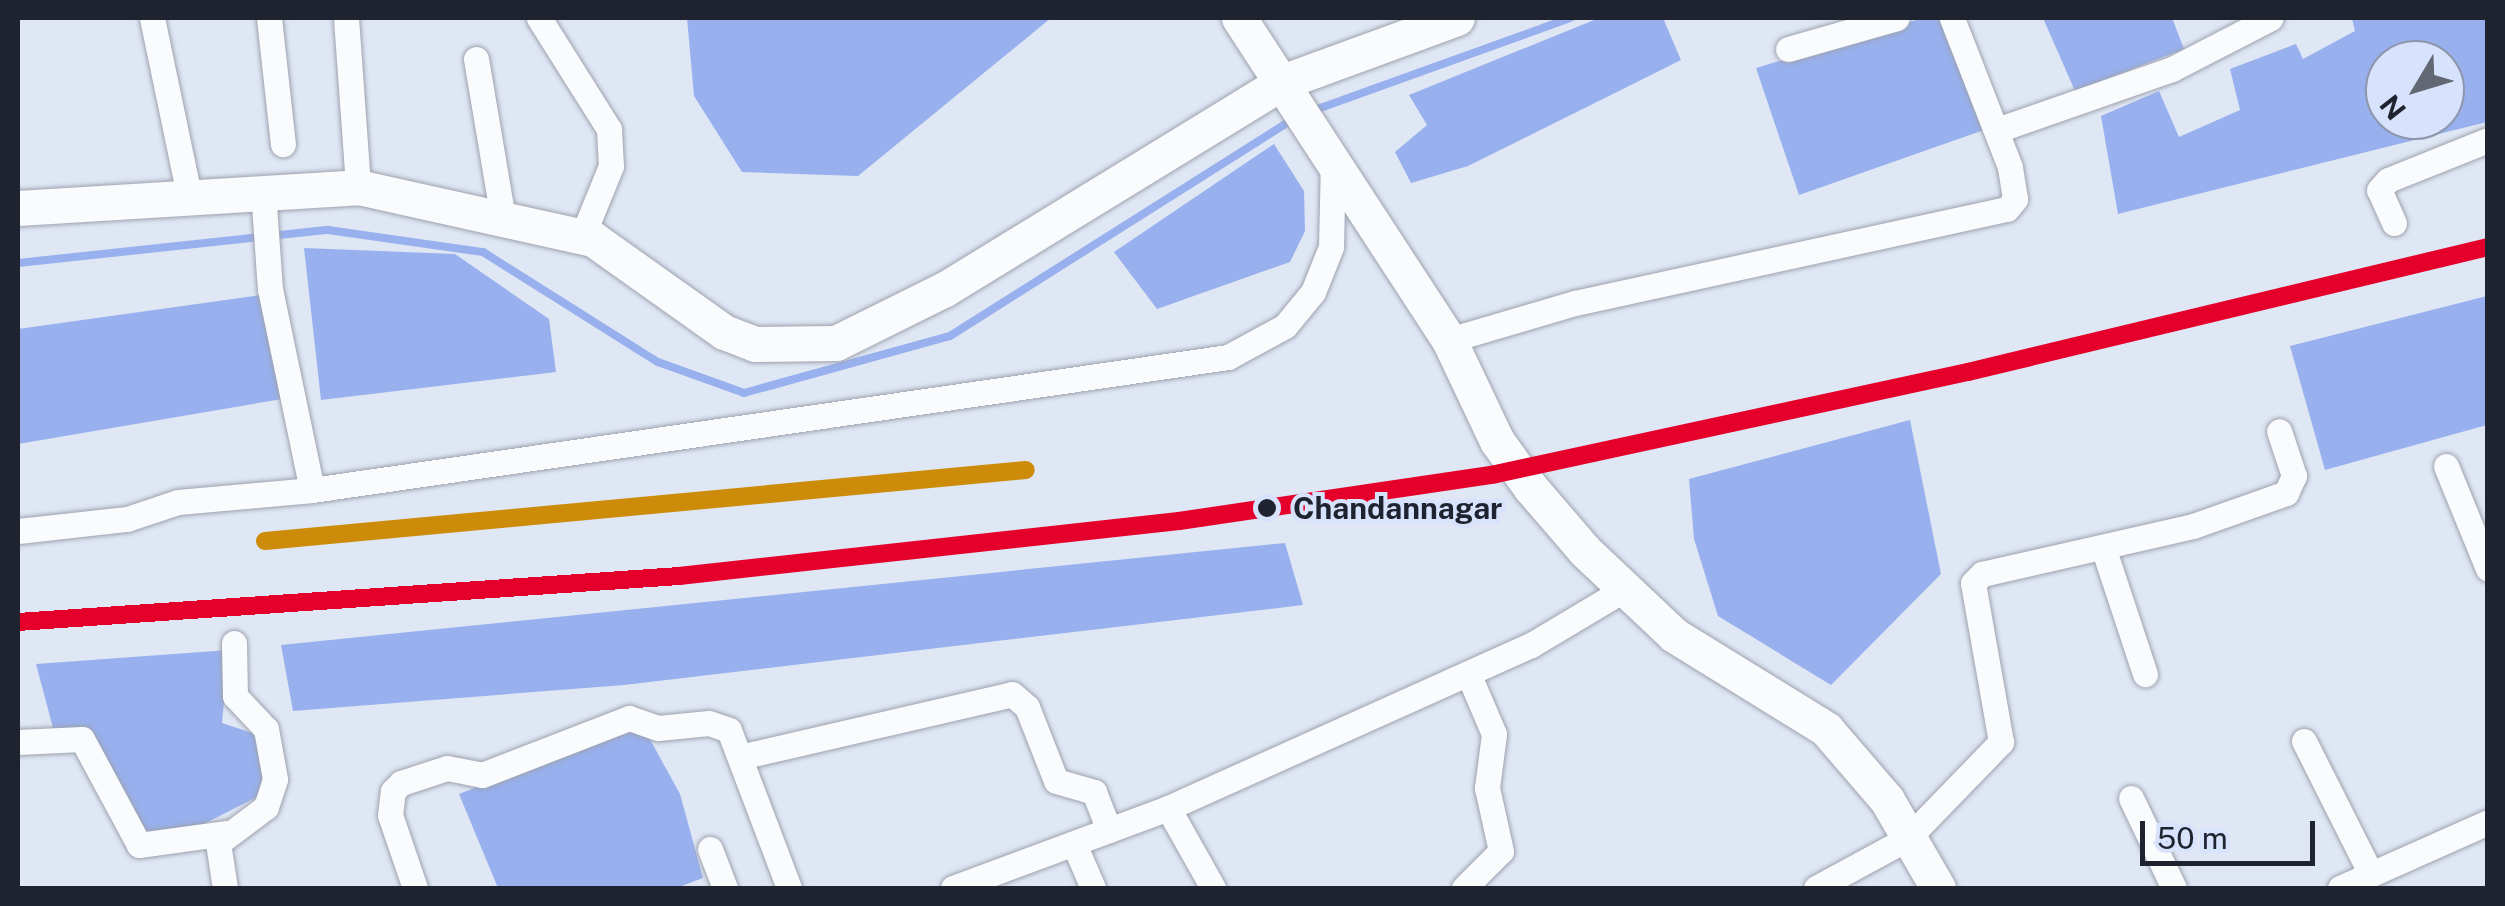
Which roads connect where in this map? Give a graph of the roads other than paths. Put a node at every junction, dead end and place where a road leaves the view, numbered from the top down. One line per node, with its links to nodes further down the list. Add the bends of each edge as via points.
1 (152, 18): 18 (street)
2 (269, 18): 15 (street)
3 (346, 18): 17 (street)
4 (539, 18): 23 (street, via 609,128 612,166)
5 (1240, 18): 12 (street)
6 (1897, 18): 10 (street)
7 (1952, 18): 13 (street)
8 (2271, 18): 13 (street, via 2154,76)
9 (1447, 19): 12 (street)
10 (1788, 49)
11 (476, 59): 21 (street)
12 (1298, 100): 16 (street); 23 (street, via 836,343 789,348 724,332)
13 (1997, 130): 24 (street, via 2014,184 2007,209 1575,303)
14 (2488, 140): 22 (street, via 2388,180 2379,190)
15 (283, 144)
16 (1334, 154): 24 (street); 27 (street, via 1331,247 1314,292 1285,326 1228,357)
17 (358, 187): 19 (street); 21 (street)
18 (189, 195): 19 (street); 20 (street)
19 (264, 206): 27 (street, via 264,248)
20 (18, 208)
21 (503, 218): 23 (street)
22 (2394, 223)
23 (582, 236)
24 (1448, 340): 31 (street, via 1496,440 1585,551)
25 (2278, 431): 29 (street, via 2294,476 2286,494)
26 (2446, 466): 30 (street)
27 (312, 490): 28 (street, via 178,502 127,519)
28 (18, 531)
29 (2103, 548): 34 (street); 43 (street, via 1982,574 1972,583 2001,742)
30 (2488, 569)
31 (1625, 589): 33 (street); 43 (street, via 1674,636 1826,729 1887,800)
32 (234, 643): 42 (street, via 235,696 266,729 275,780 266,807)
33 (1468, 674): 39 (street); 54 (street, via 1494,734 1487,788 1500,851)
34 (2145, 674)
35 (2304, 740): 46 (street)
36 (18, 742): 42 (street, via 82,739 139,845)
37 (740, 757): 41 (street, via 1012,694 1027,707 1056,781 1094,792); 48 (street, via 721,724 670,729 628,718 482,776 447,768 401,784 392,792 390,816); 50 (street)
38 (2131, 798): 57 (street)
39 (1168, 808): 41 (street); 53 (street)
40 (2488, 822): 46 (street)
41 (1109, 830): 44 (street)
42 (224, 834): 47 (street, via 216,857)
43 (1908, 838): 55 (street); 56 (street)
44 (1074, 844): 51 (street); 52 (street)
45 (710, 849): 49 (street)
46 (2371, 874): 58 (street)
47 (226, 888)
48 (415, 888)
49 (725, 888)
50 (790, 888)
51 (952, 888)
52 (1093, 888)
53 (1214, 888)
54 (1464, 888)
55 (1816, 888)
56 (1938, 888)
57 (2174, 888)
58 (2340, 888)

